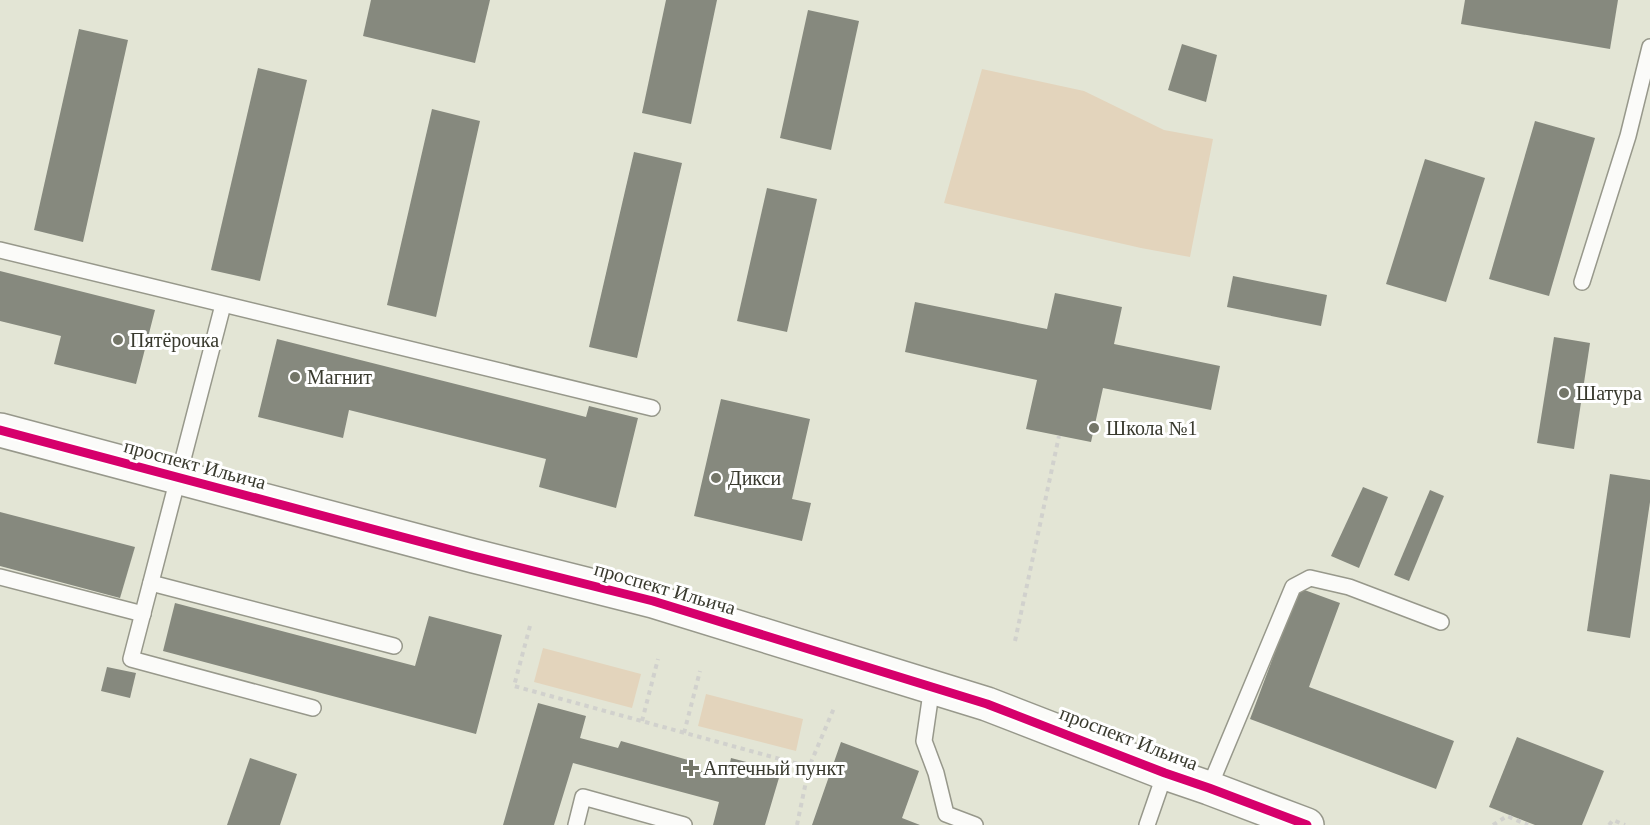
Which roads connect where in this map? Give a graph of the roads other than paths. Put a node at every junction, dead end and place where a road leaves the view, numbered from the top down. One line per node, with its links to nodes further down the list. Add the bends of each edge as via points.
1 (1650, 47): 3 (lane, via 1628,136)
2 (0, 250): 4 (lane)
3 (1581, 282)
4 (223, 305): 5 (lane); 7 (lane)
5 (652, 408)
6 (0, 430): 7 (street, проспект Ильича)
7 (179, 478): 9 (lane); 13 (street, проспект Ильича, via 653,601)
8 (0, 577): 10 (lane)
9 (150, 583): 10 (lane); 12 (lane)
10 (143, 614): 14 (lane, via 131,659)
11 (1441, 622): 16 (lane, via 1349,587 1310,578 1293,587)
12 (394, 646)
13 (932, 686): 15 (street, проспект Ильича); 19 (lane, via 924,741 946,814)
14 (313, 708)
15 (1165, 773): 16 (street, проспект Ильича); 20 (lane)
16 (1209, 788): 21 (street, проспект Ильича)
17 (576, 825): 18 (lane, via 583,797)
18 (684, 825)
19 (975, 825)
20 (1147, 825)
21 (1307, 825)

